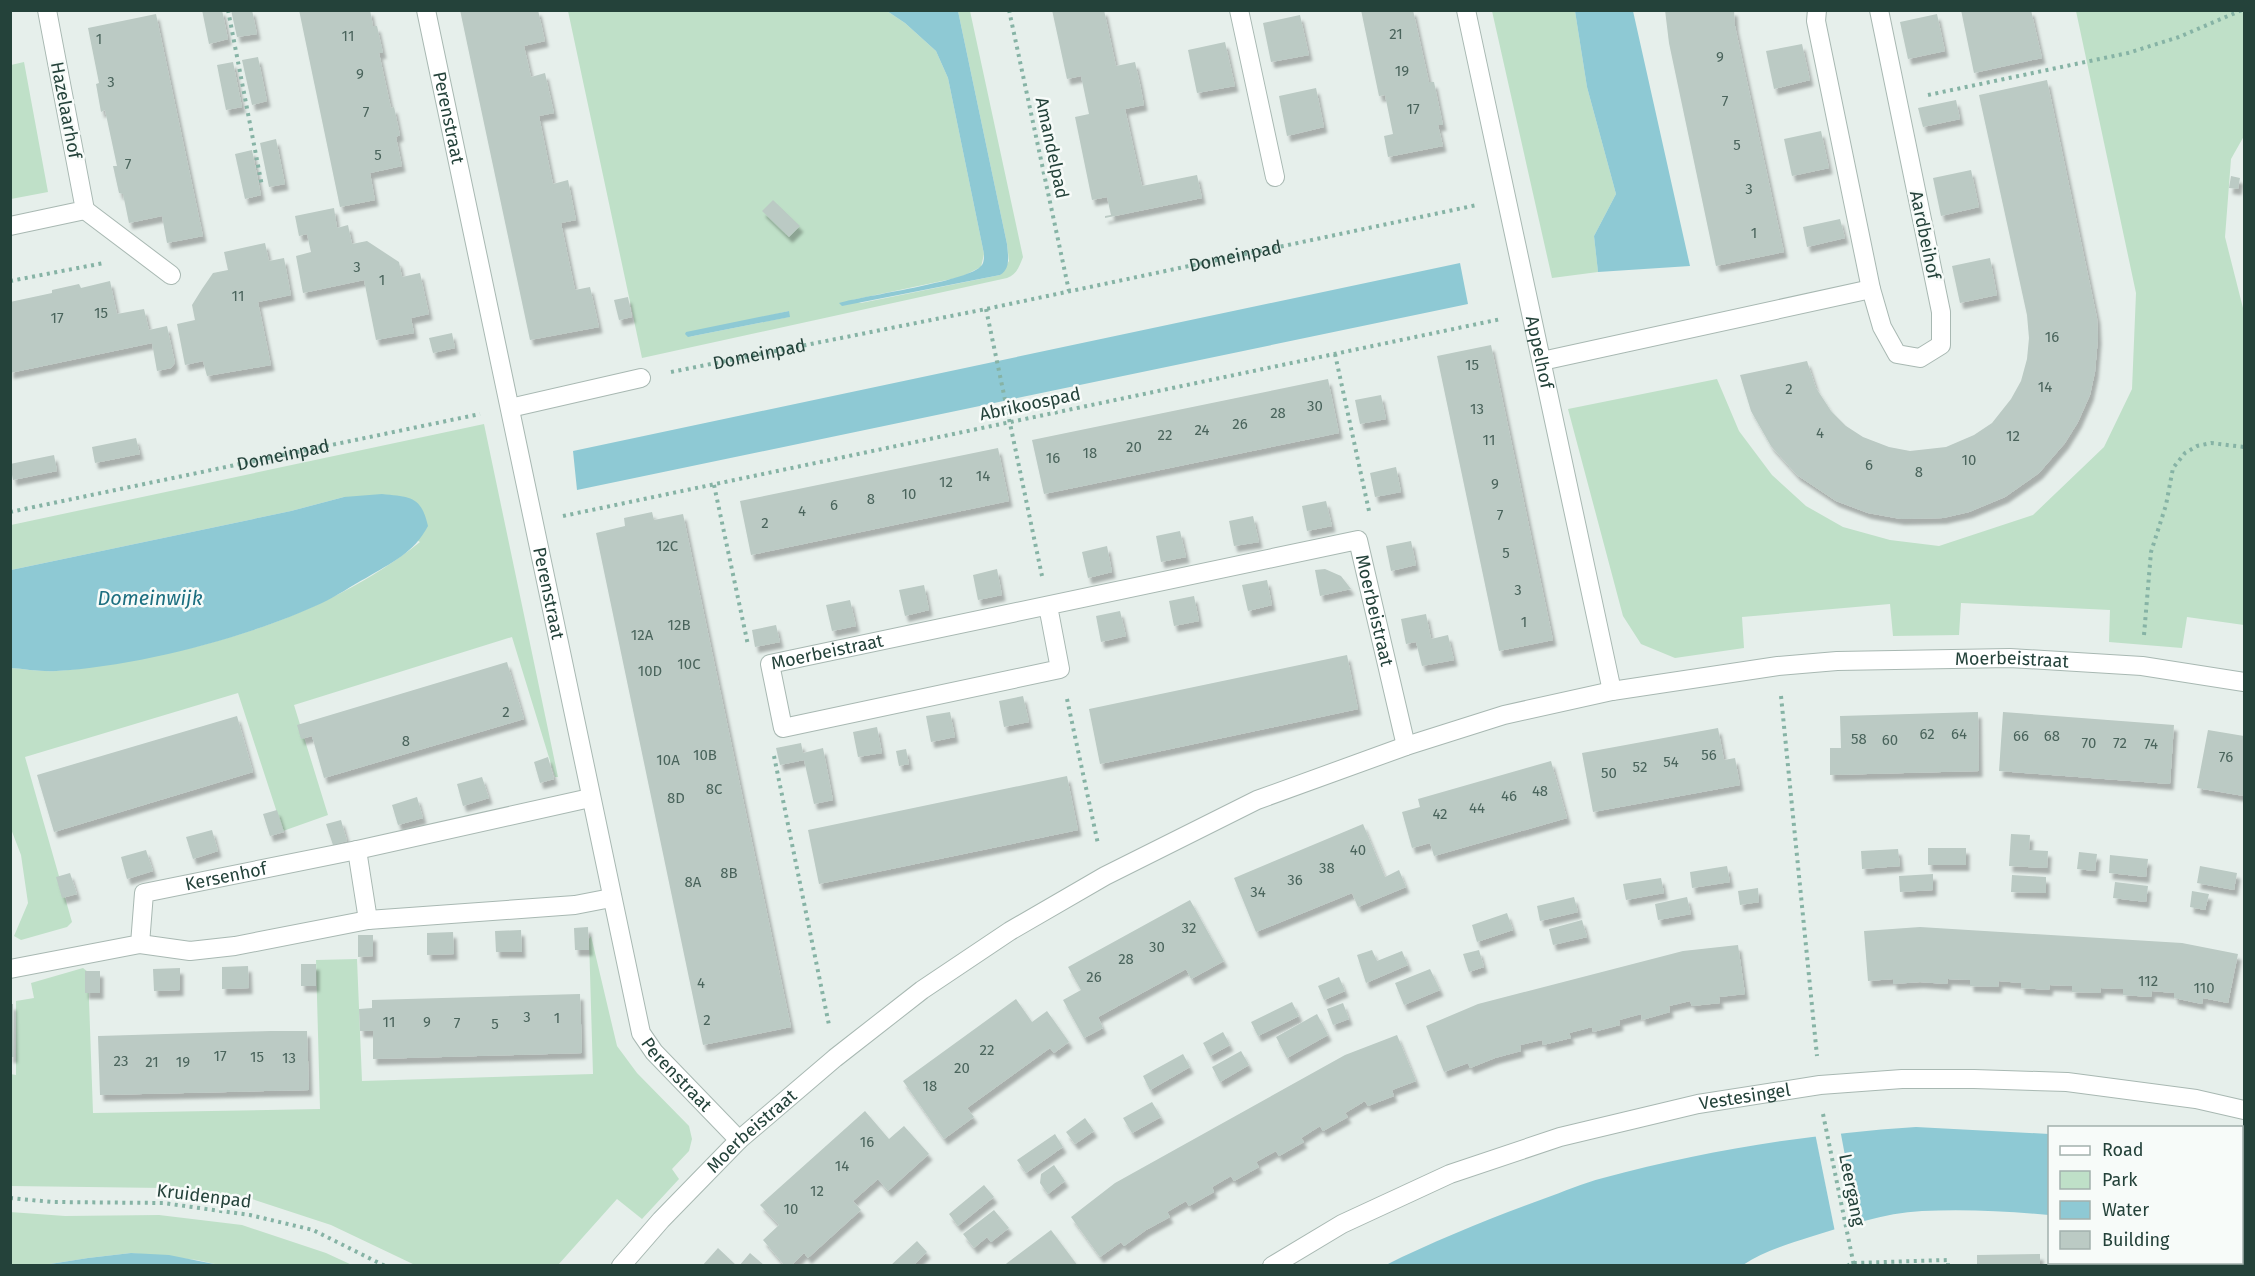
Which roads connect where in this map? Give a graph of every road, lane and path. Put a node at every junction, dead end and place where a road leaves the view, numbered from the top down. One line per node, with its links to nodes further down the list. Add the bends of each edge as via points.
1 (47, 10): 14 (street, Hazelaarhof)
2 (228, 10): 12 (path)
3 (426, 10): 26 (street, Perenstraat)
4 (1009, 10): 20 (path, Amandelpad)
5 (1239, 10): 11 (street)
6 (1466, 10): 13 (street, Appelhof)
7 (1817, 10): 19 (street, Aardbeihof, via 1816,21)
8 (1880, 10): 10 (street, Aardbeihof)
9 (2242, 10): 10 (path, via 2179,37 2128,52)
10 (1897, 101): 19 (street, Aardbeihof, via 1941,312 1941,345 1920,358 1897,354 1882,327)
11 (1275, 177)
12 (262, 186)
13 (1507, 199): 20 (path, Domeinpad); 22 (street, Appelhof)
14 (85, 210): 15 (street); 16 (street)
15 (10, 226)
16 (145, 255): 17 (street); 18 (path)
17 (171, 274)
18 (10, 281)
19 (1871, 289): 24 (street)
20 (1069, 291): 21 (path, Domeinpad)
21 (986, 309): 25 (path, Domeinpad); 27 (path)
22 (1531, 313): 23 (path, Abrikoospad); 24 (street, Appelhof)
23 (1335, 354): 27 (path, Abrikoospad); 32 (path, via 1369,513)
24 (1542, 361): 39 (street, Appelhof)
25 (641, 378): 26 (street)
26 (510, 408): 30 (path, Domeinpad); 31 (street, Perenstraat)
27 (1010, 422): 29 (path, Abrikoospad); 33 (path)
28 (2244, 447): 36 (path, via 2211,443 2198,446 2184,453 2173,468 2151,552)
29 (714, 485): 31 (path, Abrikoospad); 34 (path, via 750,651)
30 (10, 512)
31 (533, 522): 42 (street, Perenstraat)
32 (1358, 540): 33 (street, Moerbeistraat); 41 (street, Moerbeistraat)
33 (1048, 606): 34 (street, Moerbeistraat); 37 (street)
34 (771, 664): 40 (street, Moerbeistraat)
35 (1778, 666): 36 (street, Moerbeistraat, via 2010,658); 39 (street, Moerbeistraat); 50 (path)
36 (2142, 666): 38 (street, Moerbeistraat)
37 (1060, 669): 40 (street); 44 (path)
38 (2244, 682)
39 (1612, 692): 41 (street, Moerbeistraat, via 1504,715)
40 (783, 728): 49 (path, via 771,745)
41 (1406, 746): 44 (street, Moerbeistraat, via 1257,800)
42 (590, 798): 43 (street, Kersenhof); 45 (street, Perenstraat)
43 (357, 850): 46 (street); 47 (street, Kersenhof, via 144,893)
44 (1105, 876): 49 (street, Moerbeistraat, via 1010,931 922,990)
45 (612, 898): 46 (street, via 575,905); 53 (street, Perenstraat, via 641,1033 654,1052)
46 (368, 920): 47 (street, via 190,951)
47 (140, 944): 48 (street)
48 (10, 969)
49 (835, 1058): 53 (street, Moerbeistraat)
50 (1820, 1086): 51 (street, Vestesingel, via 1902,1078 2067,1082 2196,1099); 58 (street, Vestesingel, via 1698,1104 1560,1137 1450,1174 1342,1224)
51 (2244, 1110)
52 (1825, 1120): 55 (path, Leergang)
53 (739, 1140): 57 (street, Moerbeistraat)
54 (10, 1198): 56 (path, Kruidenpad, via 163,1203 250,1215 313,1230)
55 (1854, 1264): 59 (path); 60 (path, via 1948,1260)
56 (385, 1266)
57 (621, 1266)
58 (1272, 1266)
59 (1847, 1266)
60 (1948, 1266)

